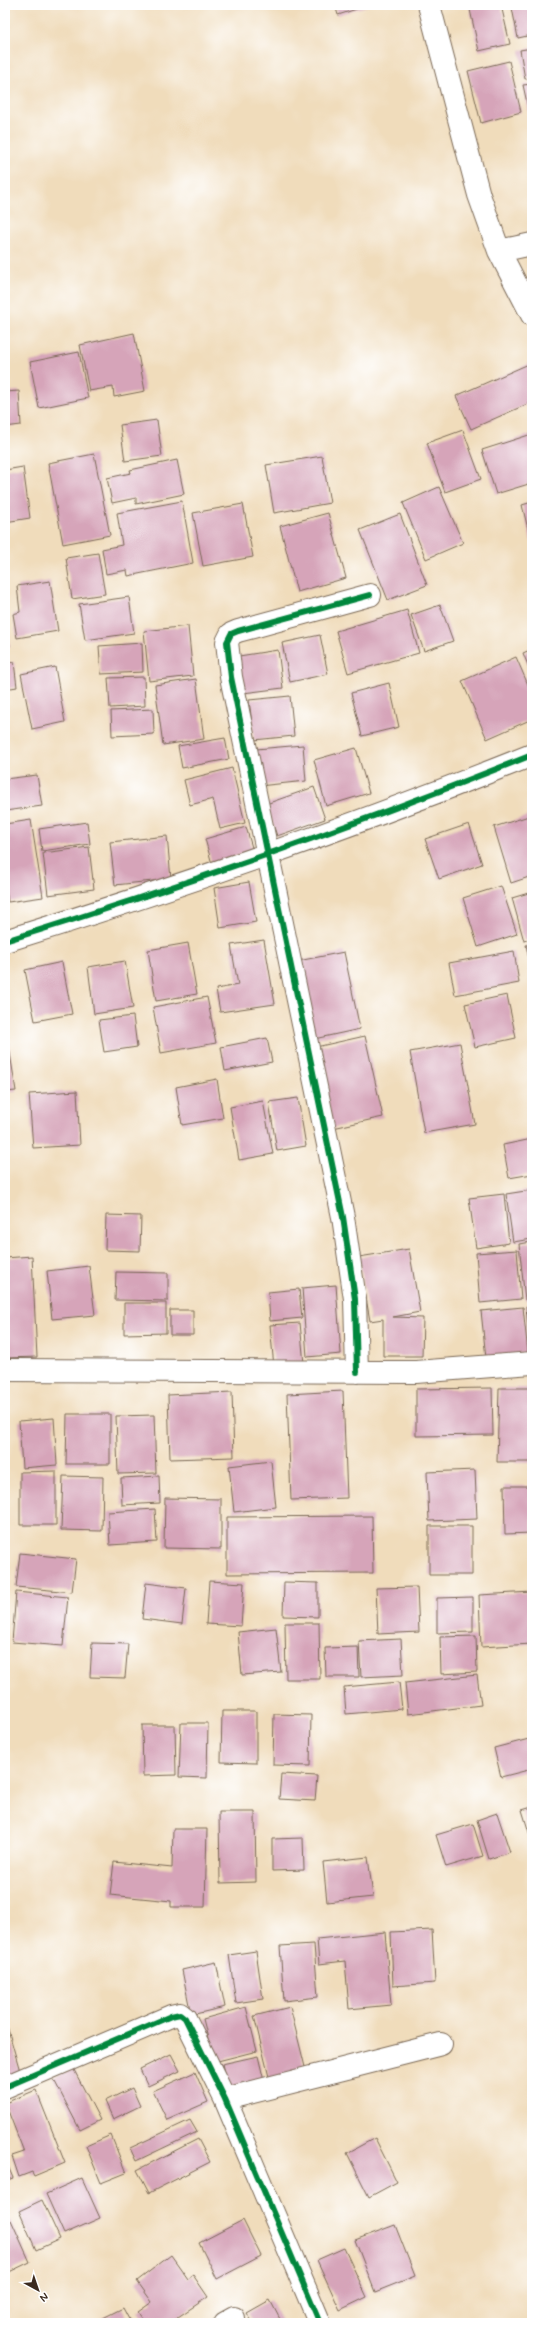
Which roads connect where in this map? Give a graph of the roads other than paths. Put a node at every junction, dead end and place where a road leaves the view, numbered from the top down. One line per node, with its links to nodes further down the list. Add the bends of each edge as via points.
1 (429, 5): 3 (street, via 479,195)
2 (532, 244): 3 (street)
3 (499, 251): 4 (street)
4 (532, 315)
5 (370, 595): 7 (street, via 238,631 231,634 227,642 231,677)
6 (532, 755): 7 (street)
7 (268, 854): 8 (street, via 119,906); 11 (street, via 342,1217 355,1299)
8 (5, 941)
9 (532, 1363): 11 (street, via 416,1372)
10 (5, 1370): 11 (street)
11 (357, 1372)
12 (441, 2044): 14 (street)
13 (5, 2087): 14 (street, via 180,2014 188,2023)
14 (226, 2099): 15 (street)
15 (319, 2321)

